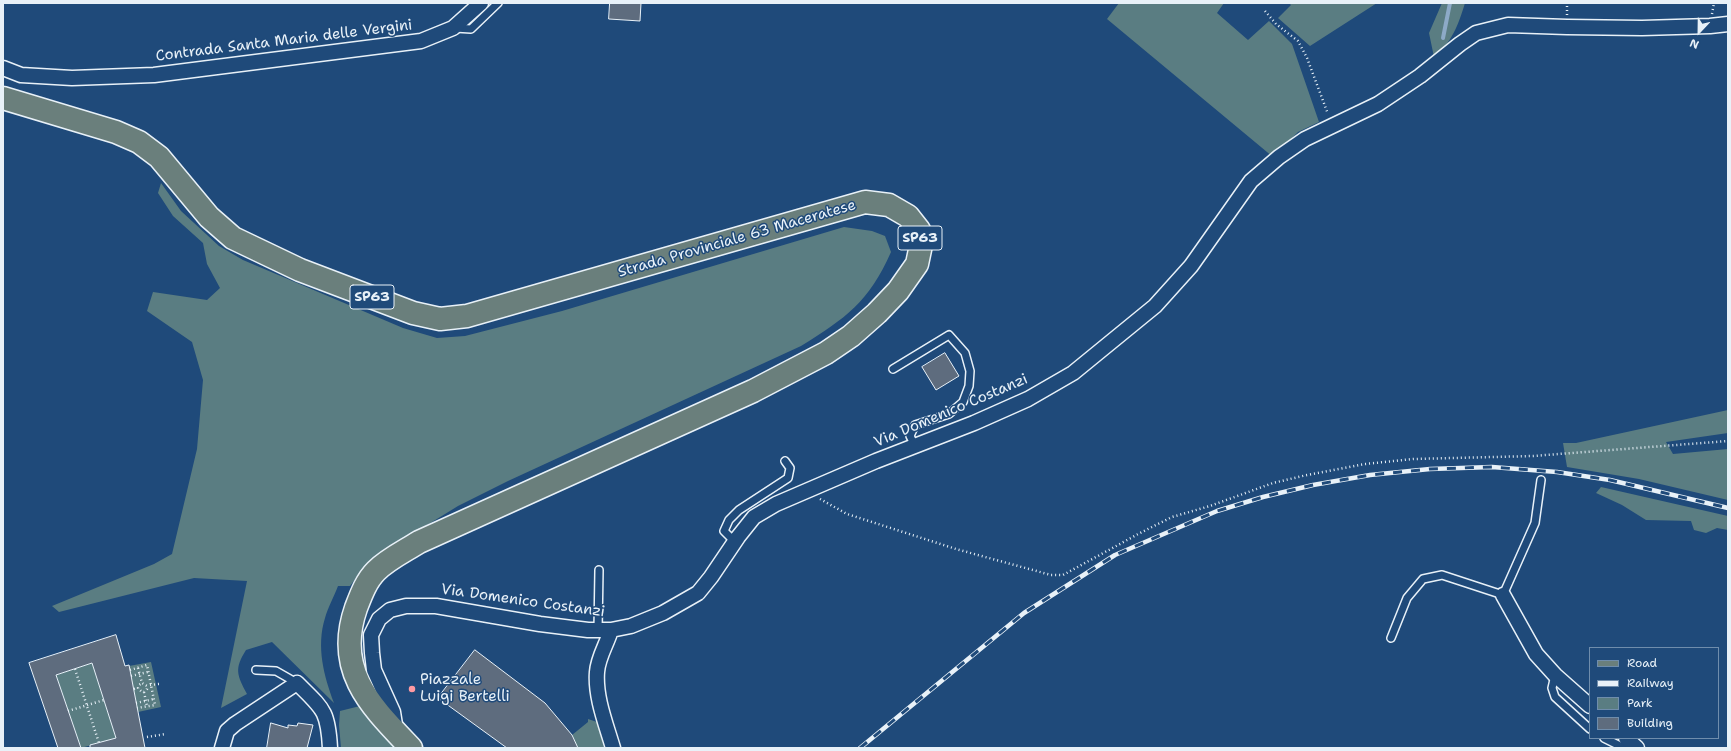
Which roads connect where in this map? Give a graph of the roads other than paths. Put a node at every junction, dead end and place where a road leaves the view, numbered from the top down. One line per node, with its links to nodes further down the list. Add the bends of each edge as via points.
1 (481, 3): 4 (street, Contrada Santa Maria delle Vergini)
2 (498, 3): 4 (lane, via 471,29)
3 (1728, 24): 8 (street, Via Domenico Costanzi, via 1642,28 1508,25 1476,33 1378,104 1305,139 1279,157 1251,181 1191,266 1155,306 1073,373 1028,399)
4 (453, 28): 5 (street, Contrada Santa Maria delle Vergini, via 421,41 154,75 72,78 21,76)
5 (3, 68)
6 (3, 98): 23 (main road, Strada Provinciale 63 Maceratese / SP63, via 116,132 139,142 159,157 209,217 233,238 300,270 413,313 440,319 467,316 865,202 889,205 908,216 919,230 921,245 917,264 898,291 872,318 826,353 753,391 419,542 377,571 366,585 353,617 349,651 362,692)
7 (893, 369): 8 (lane, via 949,335 965,353 970,371 964,402 949,414 915,425 910,436)
8 (915, 446): 11 (street, Via Domenico Costanzi, via 776,504 754,517)
9 (785, 461): 11 (lane, via 790,468 788,478 739,510 729,520 724,530)
10 (1541, 480): 13 (lane, via 1535,523)
11 (735, 542): 14 (street, Via Domenico Costanzi, via 698,593 631,626)
12 (599, 570): 14 (lane)
13 (1503, 595): 15 (lane, via 1442,575 1423,578 1407,598); 17 (street, via 1536,654)
14 (604, 630): 23 (street, Via Domenico Costanzi, via 540,624 436,606 406,606 390,610 379,619 371,635 372,653 374,670); 26 (street, via 597,671 598,689)
15 (1391, 638)
16 (256, 670): 18 (lane, via 276,671)
17 (1555, 674): 19 (street); 20 (lane, via 1552,688 1555,697)
18 (297, 683): 24 (street, via 235,724 227,731); 25 (street, via 321,708 328,721)
19 (1589, 705)
20 (1589, 729)
21 (1606, 739): 27 (lane)
22 (1627, 739): 28 (street)
23 (404, 741)
24 (222, 748)
25 (330, 748)
26 (613, 748)
27 (1624, 748)
28 (1637, 748)

